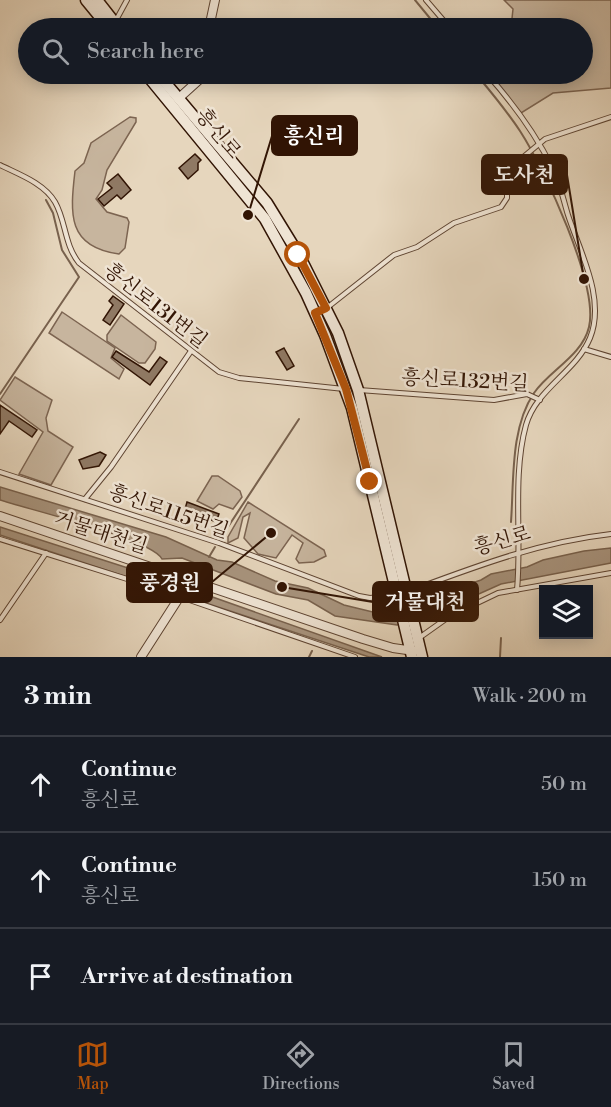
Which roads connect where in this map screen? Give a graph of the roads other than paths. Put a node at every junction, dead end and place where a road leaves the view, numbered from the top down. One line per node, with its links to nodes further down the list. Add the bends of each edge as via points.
1 (86, 0): 6 (main road)
2 (97, 0): 7 (main road)
3 (127, 0): 8 (lane)
4 (215, 0): 9 (street)
5 (426, 0): 10 (lane)
6 (105, 18)
7 (108, 18)
8 (118, 18)
9 (211, 18)
10 (441, 18)
11 (154, 84): 20 (main road, 흥신로, via 260,212)
12 (167, 84): 15 (main road, 흥신로)
13 (194, 84): 15 (street)
14 (496, 84): 17 (lane, 흥신로132번길, via 512,103)
15 (179, 98): 19 (main road, 흥신로, via 267,203)
16 (611, 117): 17 (lane, via 552,136)
17 (536, 146): 19 (lane, via 510,168 507,198 501,207 454,223 417,247 394,255); 21 (lane, 흥신로132번길, via 553,169 591,285 596,314)
18 (0, 165): 22 (lane, 흥신로131번길, via 38,186 54,200 67,245 79,263)
19 (326, 308): 20 (lane); 24 (main road, 흥신로)
20 (315, 313): 24 (main road, 흥신로)
21 (584, 350): 23 (lane); 25 (lane, 흥신로132번길)
22 (191, 351): 24 (lane, 흥신로131번길, via 226,375); 27 (lane)
23 (611, 357)
24 (352, 389): 25 (lane, 흥신로132번길, via 494,399 527,394); 36 (main road, 흥신로)
25 (538, 399): 31 (lane, via 524,434)
26 (0, 472): 27 (lane, 흥신로115번길)
27 (85, 498): 36 (lane, 흥신로115번길, via 359,596)
28 (0, 516): 34 (street, 거물대천길)
29 (611, 534): 31 (lane, 흥신로)
30 (0, 539): 32 (lane)
31 (518, 552): 35 (lane); 36 (lane, 흥신로)
32 (46, 553): 37 (lane); 38 (lane)
33 (611, 573): 35 (lane)
34 (192, 579): 37 (street); 39 (street, 거물대천길, via 363,639)
35 (518, 587): 39 (lane, via 450,616)
36 (401, 595): 39 (main road, 흥신로)
37 (180, 598): 40 (street); 41 (lane)
38 (0, 620)
39 (415, 646)
40 (141, 657)
41 (355, 657)

